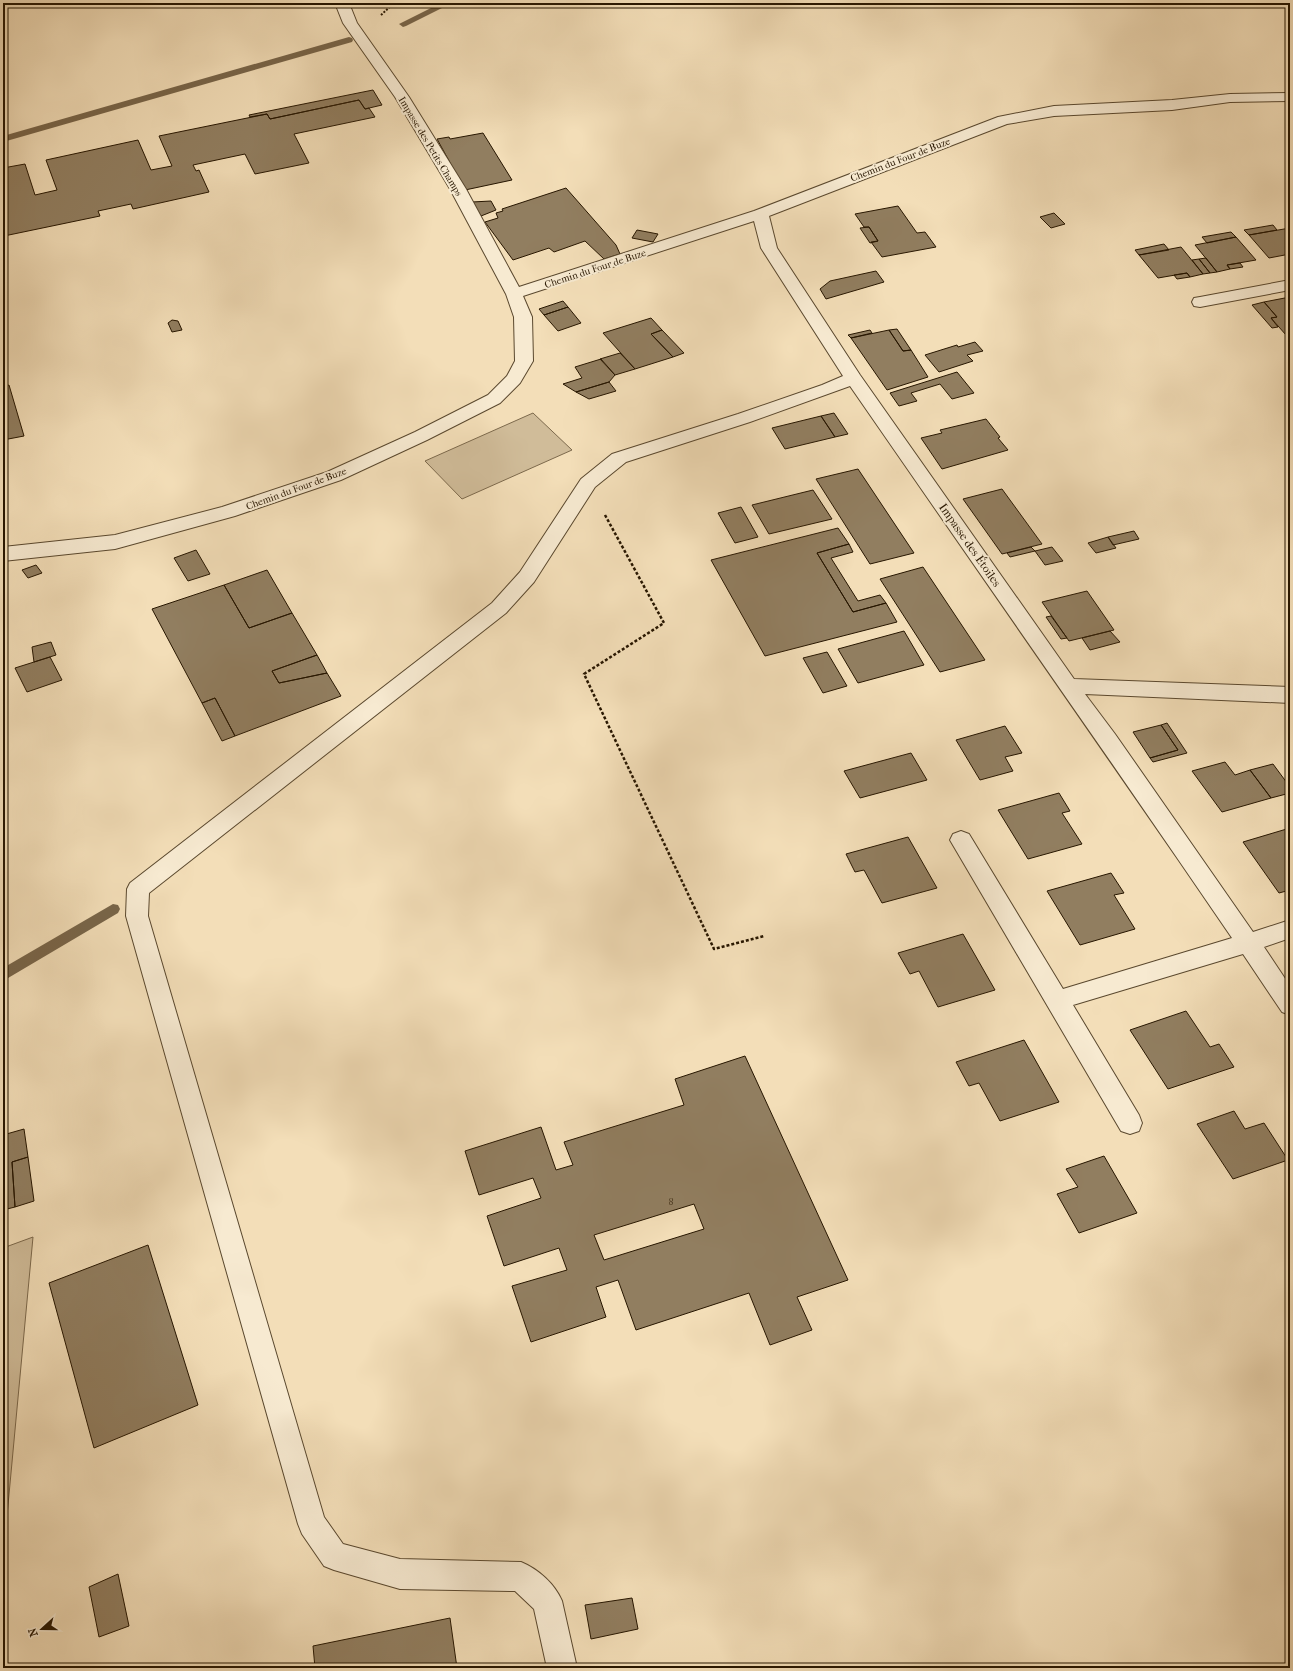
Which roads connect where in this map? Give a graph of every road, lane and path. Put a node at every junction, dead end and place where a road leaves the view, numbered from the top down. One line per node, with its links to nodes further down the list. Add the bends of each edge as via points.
1 (342, 3): 5 (street, Impasse des Petits Champs, via 350,23 402,97 458,189)
2 (1290, 97): 3 (street, Chemin du Four de Buze, via 1230,98 1054,111 1003,120)
3 (760, 214): 5 (street, Chemin du Four de Buze); 7 (street, Impasse des Étoiles, via 769,248)
4 (1290, 285): 6 (street)
5 (514, 294): 9 (street, Chemin du Four de Buze, via 523,316 524,361 514,380 494,399 441,426 334,476 228,512 116,542)
6 (1200, 302)
7 (853, 378): 8 (street, via 744,418 619,458); 10 (street, Impasse des Étoiles)
8 (588, 483): 14 (path, via 664,623 584,674 714,949); 19 (street, via 527,577 499,608 138,889 137,916 312,1524 334,1556 400,1574 521,1577 547,1601)
9 (3, 554)
10 (1068, 686): 11 (street); 15 (street, Impasse des Étoiles)
11 (1290, 695)
12 (961, 840): 16 (street)
13 (1290, 929): 15 (street)
14 (764, 936)
15 (1248, 943): 16 (street); 17 (street, Impasse des Étoiles)
16 (1057, 1000): 18 (street)
17 (1290, 1005)
18 (1130, 1123)
19 (562, 1668)

